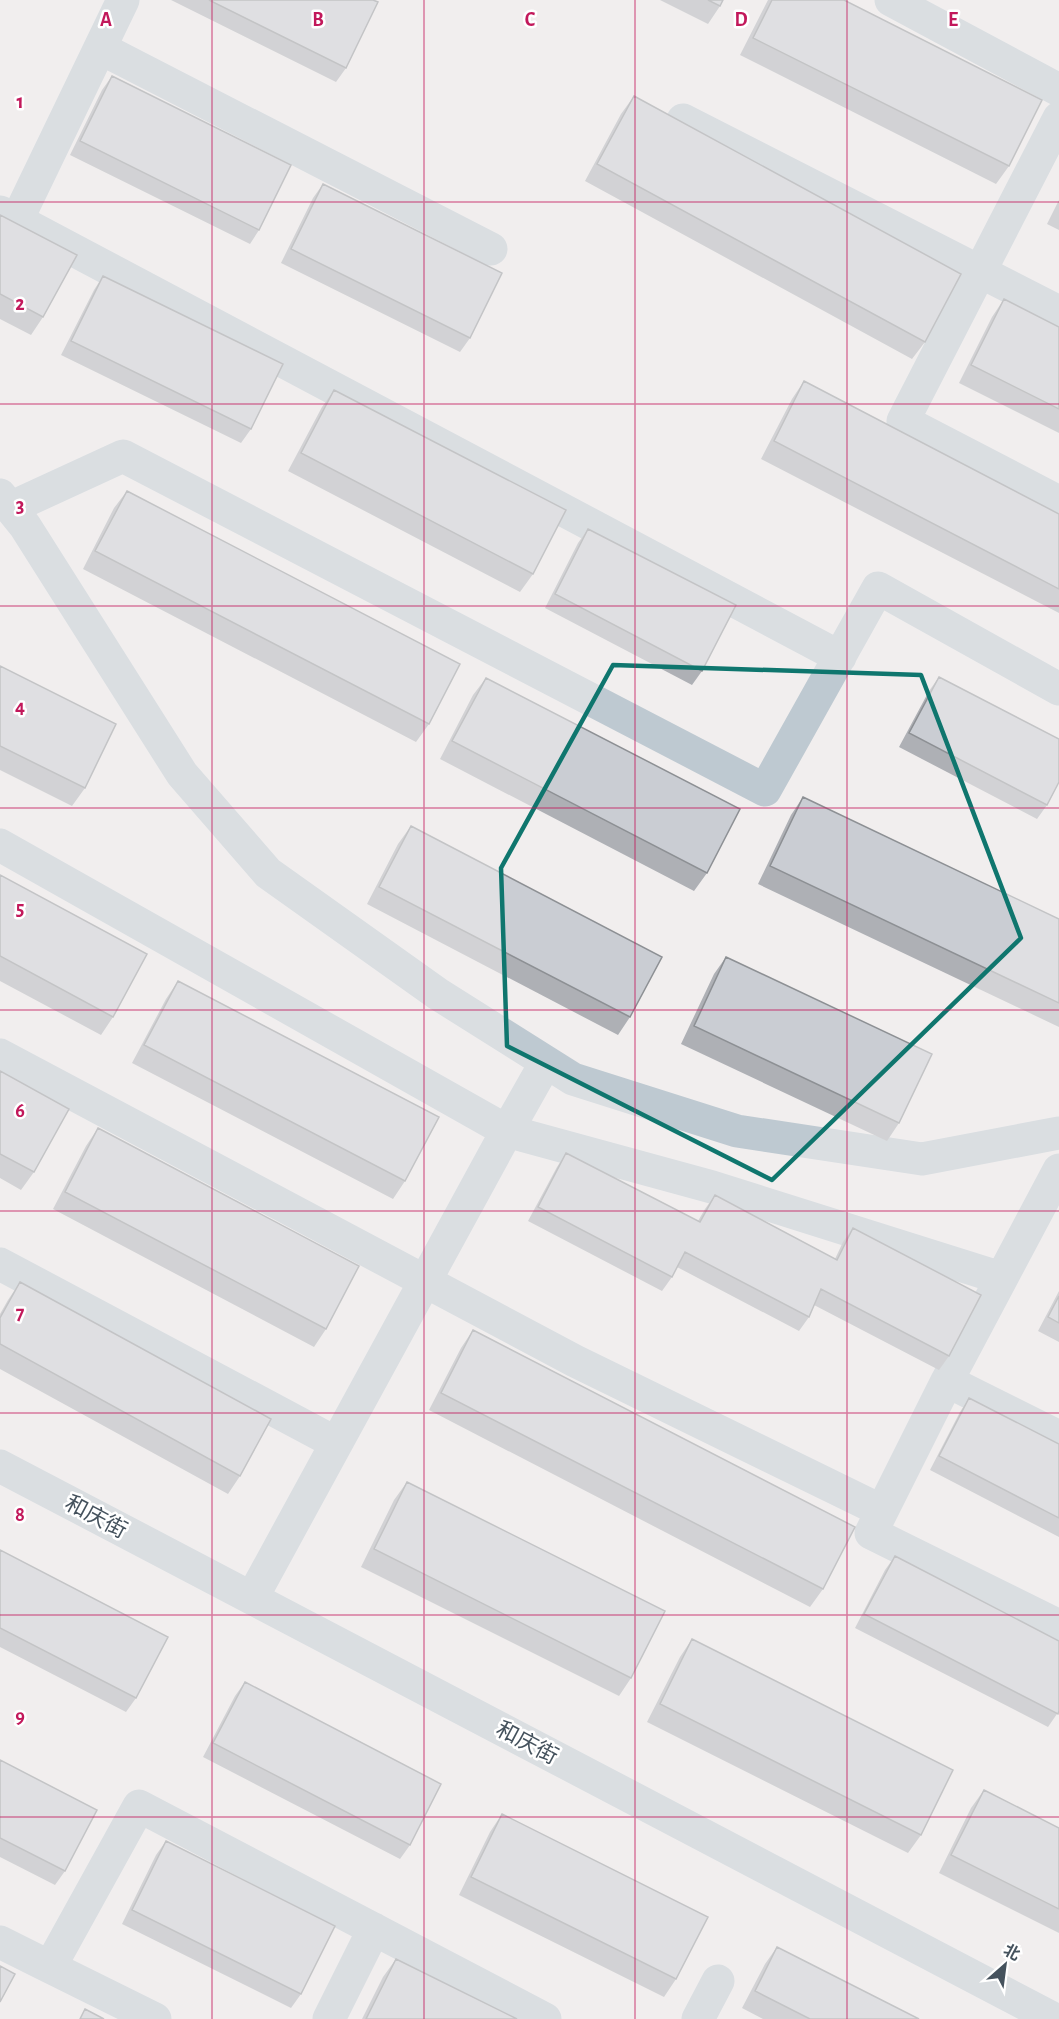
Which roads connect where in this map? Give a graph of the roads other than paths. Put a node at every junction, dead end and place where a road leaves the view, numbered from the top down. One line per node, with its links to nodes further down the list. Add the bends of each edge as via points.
1 (123, 0): 3 (street)
2 (891, 0): 4 (street)
3 (100, 48): 7 (street); 8 (street)
4 (1059, 90)
5 (1059, 118): 9 (street)
6 (684, 120): 9 (street)
7 (9, 216): 13 (street)
8 (491, 249)
9 (979, 273): 10 (street); 12 (street, via 903,421)
10 (1059, 312)
11 (5, 502): 13 (street, via 123,456 765,790); 17 (street, via 25,526 182,774 268,873 438,994)
12 (1059, 502)
13 (840, 657): 14 (street, via 878,588)
14 (1059, 689)
15 (0, 845): 18 (street)
16 (0, 1055): 24 (street)
17 (546, 1062): 18 (street); 19 (street, via 573,1078 737,1131 922,1159)
18 (507, 1131): 23 (street, via 712,1187); 24 (street)
19 (1059, 1133)
20 (1059, 1170): 21 (street)
21 (1046, 1224): 23 (street)
22 (0, 1264): 27 (street)
23 (1001, 1278): 25 (street)
24 (425, 1281): 27 (street); 29 (street, via 575,1361)
25 (947, 1381): 26 (street); 29 (street)
26 (1059, 1437)
27 (336, 1443): 30 (street)
28 (0, 1466): 30 (street, 和庆街)
29 (882, 1511): 31 (street, via 871,1533)
30 (252, 1598): 40 (street, 和庆街)
31 (1059, 1626)
32 (374, 1929): 34 (street, via 139,1806); 37 (street); 38 (street)
33 (0, 1942): 34 (street)
34 (50, 1967): 36 (street)
35 (718, 1981): 39 (street)
36 (155, 2019)
37 (329, 2019)
38 (545, 2019)
39 (698, 2019)
40 (1054, 2019)

